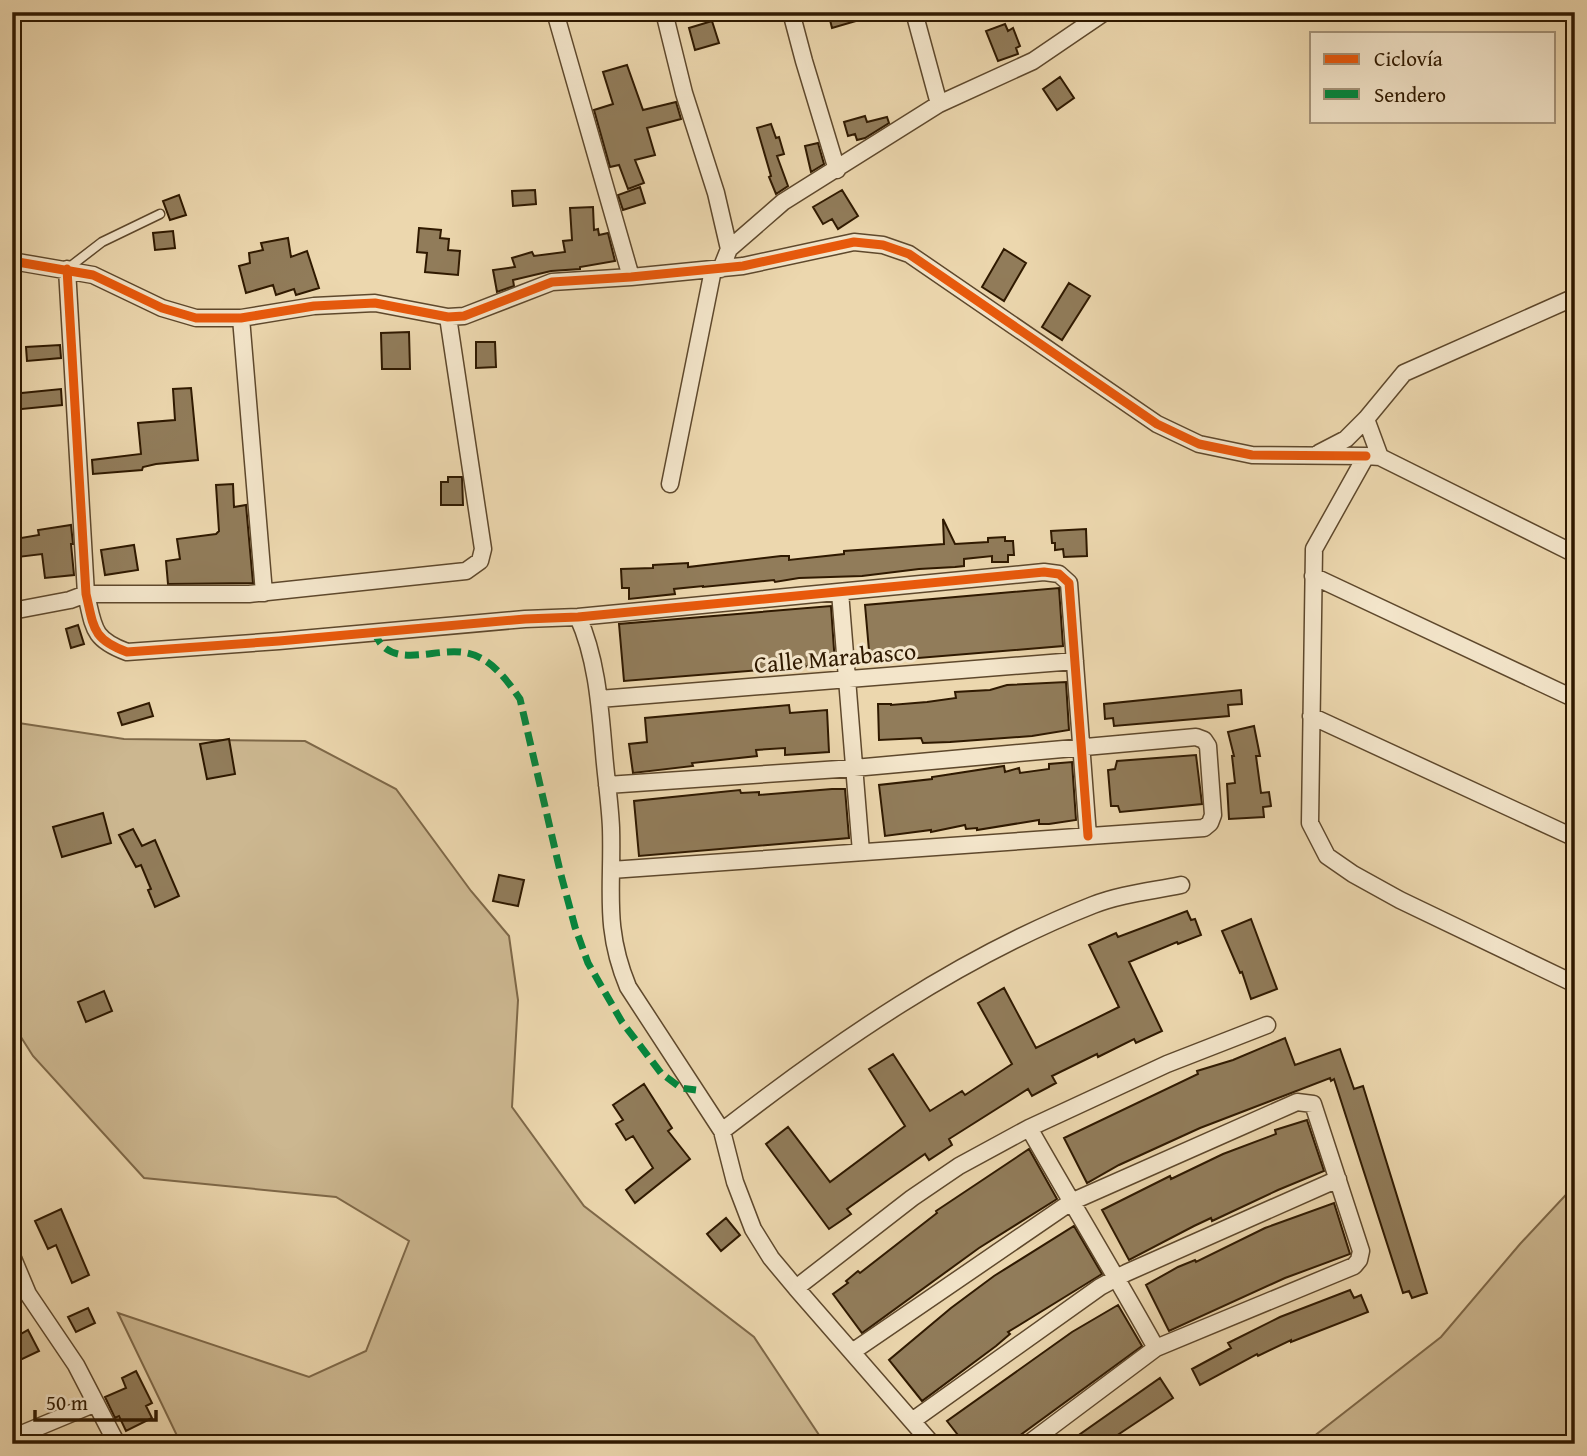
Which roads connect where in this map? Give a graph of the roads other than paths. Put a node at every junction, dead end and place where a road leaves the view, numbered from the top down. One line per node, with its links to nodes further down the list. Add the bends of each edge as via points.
1 (555, 12): 13 (street)
2 (664, 12): 9 (street)
3 (792, 12): 7 (street)
4 (914, 12): 6 (street)
5 (1105, 12): 6 (street, via 1033,61)
6 (939, 104): 7 (street)
7 (837, 170): 9 (street, via 783,202)
8 (160, 214): 11 (lane, via 102,242)
9 (729, 249): 12 (street)
10 (12, 261): 11 (street)
11 (67, 269): 16 (street, via 93,275 196,318); 25 (street)
12 (717, 269): 13 (street); 18 (street, via 854,242 883,245 909,254 1157,424 1199,444 1252,455); 20 (street)
13 (631, 277): 15 (street, via 552,282 464,316)
14 (1575, 297): 17 (street, via 1404,373)
15 (448, 317): 16 (street, via 375,303 314,306); 24 (street, via 484,549 480,561 466,571)
16 (242, 318): 24 (street)
17 (1366, 419): 18 (street, via 1346,439); 19 (street)
18 (1317, 454): 19 (street)
19 (1373, 457): 21 (street); 22 (street, via 1314,549)
20 (670, 484)
21 (1575, 554)
22 (1312, 576): 31 (street); 32 (street)
23 (840, 592): 27 (street); 28 (street, via 1059,574 1069,583); 29 (street)
24 (264, 593): 25 (street)
25 (86, 594): 26 (street); 27 (street, via 94,629 107,644 127,652)
26 (12, 611)
27 (578, 617): 30 (street)
28 (1074, 661): 29 (street, Calle Marabasco); 33 (street)
29 (847, 680): 30 (street, Calle Marabasco); 34 (street)
30 (599, 699): 35 (street)
31 (1575, 699)
32 (1311, 716): 37 (street); 41 (street, via 1310,823 1327,856 1399,900)
33 (1082, 748): 34 (street); 36 (street); 36 (street, via 1203,740 1208,746 1213,815 1204,828)
34 (854, 768): 35 (street); 38 (street)
35 (607, 785): 39 (street)
36 (1088, 836): 38 (street)
37 (1575, 838)
38 (861, 852): 39 (street)
39 (611, 870): 44 (street, via 609,894 618,964 628,987)
40 (1181, 885): 44 (street, via 1094,905 944,978 793,1076)
41 (1575, 984)
42 (1267, 1025): 43 (street, via 1167,1064)
43 (1029, 1128): 46 (street); 49 (street, via 912,1198)
44 (722, 1131): 49 (street, via 753,1229)
45 (1338, 1179): 46 (street, via 1313,1104 1297,1102); 48 (street); 52 (street, via 1361,1251 1354,1266)
46 (1071, 1202): 48 (street); 53 (street)
47 (12, 1256): 50 (street)
48 (1117, 1278): 52 (street); 55 (street)
49 (796, 1288): 53 (street)
50 (28, 1294): 51 (street); 54 (street)
51 (12, 1301)
52 (1156, 1348): 59 (street)
53 (852, 1352): 55 (street)
54 (96, 1403): 56 (street); 57 (street)
55 (912, 1421): 58 (street)
56 (12, 1438)
57 (117, 1444)
58 (932, 1444)
59 (1028, 1444)

